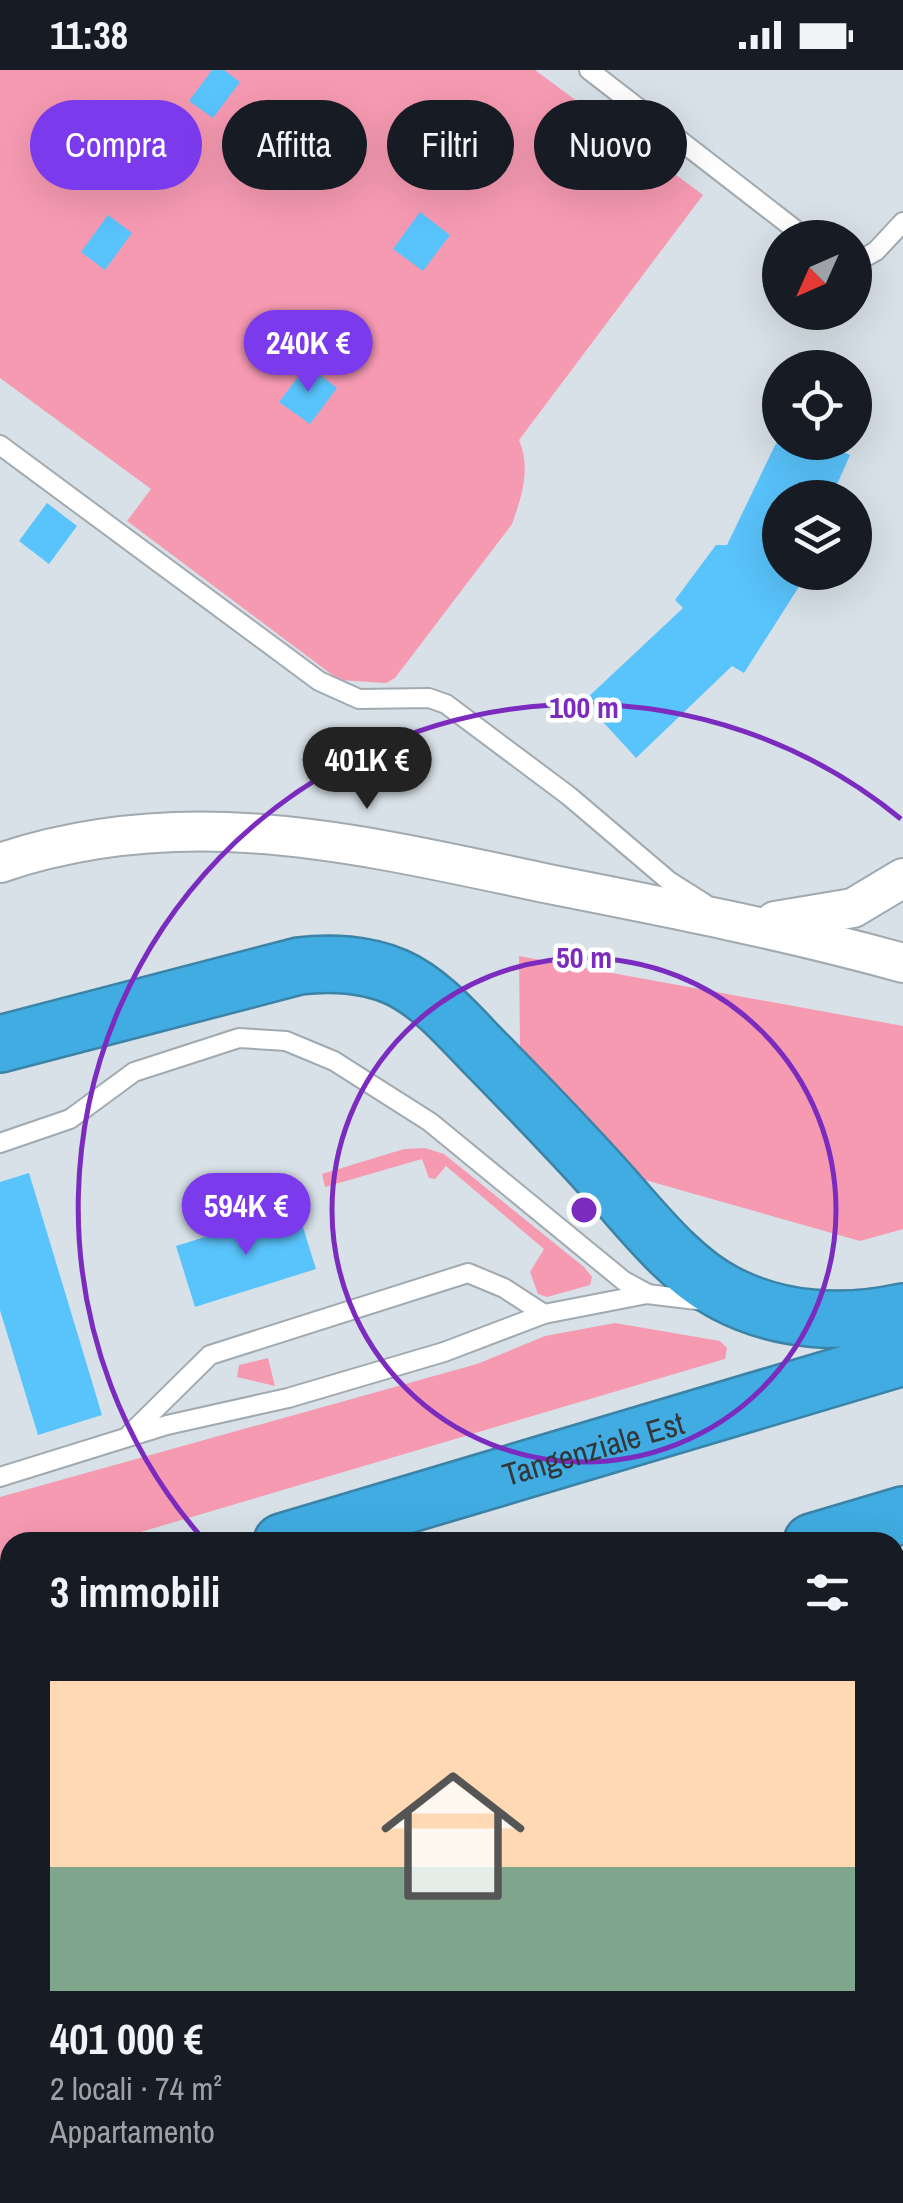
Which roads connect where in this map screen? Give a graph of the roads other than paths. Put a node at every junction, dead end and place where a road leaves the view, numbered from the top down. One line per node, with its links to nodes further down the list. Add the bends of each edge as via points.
1 (589, 70): 2 (lane)
2 (783, 220)
3 (903, 222): 4 (lane)
4 (872, 252)
5 (0, 444): 8 (lane, via 318,681 359,699 429,698 446,704 669,881)
6 (0, 863): 8 (street, via 51,847 219,828 333,840)
7 (903, 878): 8 (street, via 853,908 812,918)
8 (735, 922): 9 (street)
9 (903, 963)
10 (0, 1044): 13 (highway, via 298,966 358,966 395,976 456,1024 684,1262 721,1292)
11 (0, 1143): 12 (lane, via 70,1119 134,1072 240,1038 286,1040 334,1061 430,1122)
12 (646, 1294): 13 (lane); 15 (lane)
13 (755, 1306): 14 (highway, via 829,1320)
14 (903, 1312)
15 (544, 1314): 17 (lane, via 444,1352); 17 (lane, via 468,1273 420,1287 210,1355)
16 (903, 1357): 20 (highway, Tangenziale Est)
17 (126, 1438): 18 (lane)
18 (0, 1478)
19 (903, 1515): 21 (highway)
20 (316, 1532)
21 (846, 1532)

